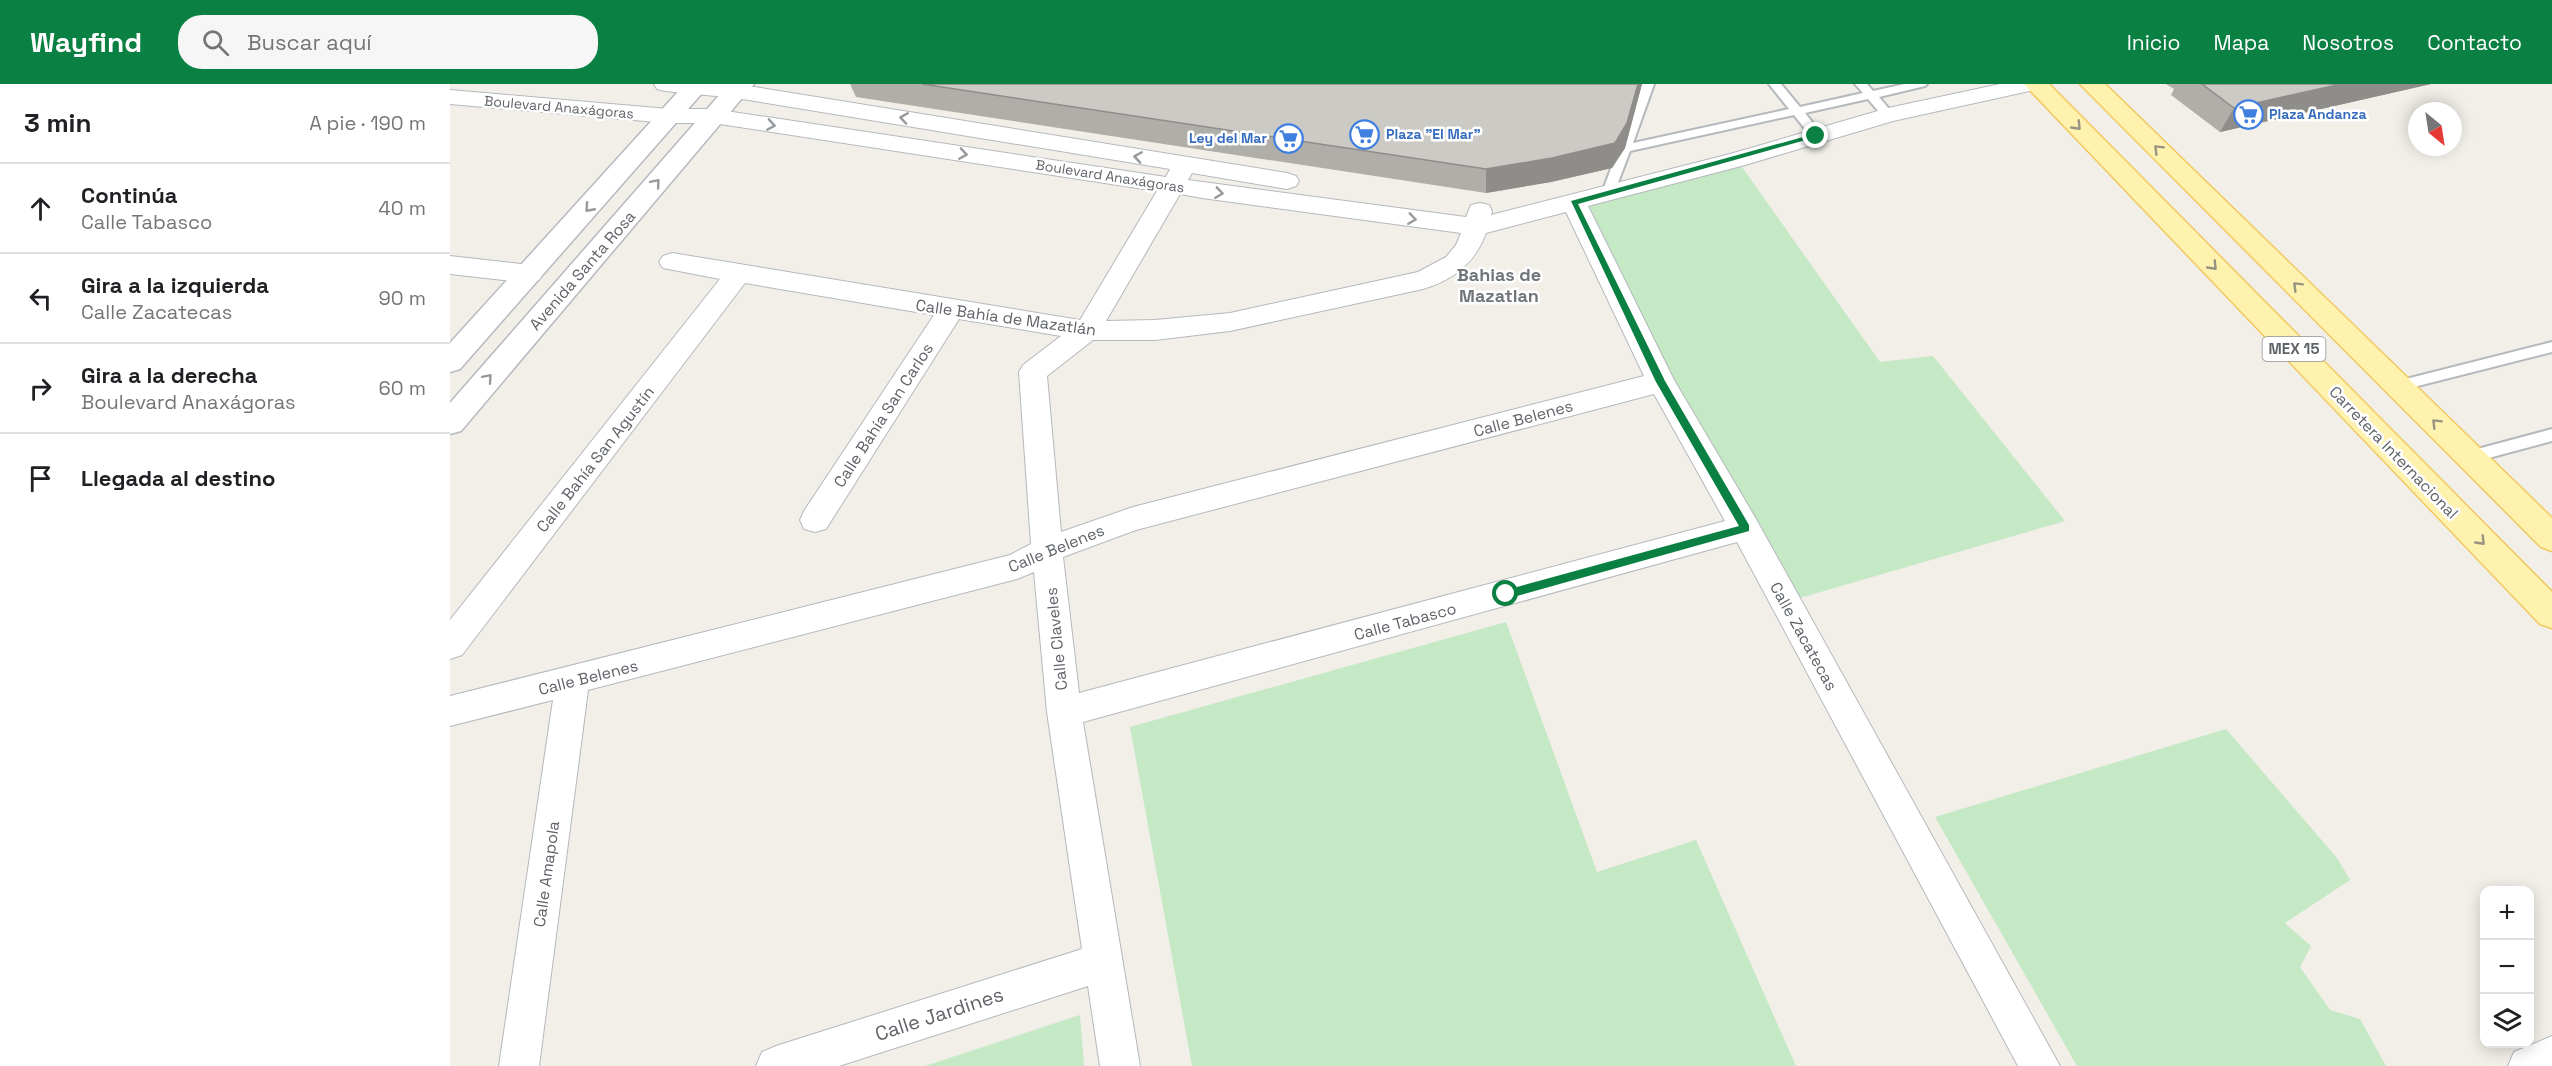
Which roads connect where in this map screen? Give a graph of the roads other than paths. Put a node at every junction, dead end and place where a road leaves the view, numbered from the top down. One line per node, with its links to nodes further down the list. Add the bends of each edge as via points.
1 (665, 84): 8 (street)
2 (1648, 84): 17 (lane)
3 (1774, 84): 12 (lane)
4 (1861, 84): 10 (lane)
5 (1920, 84): 10 (lane)
6 (2034, 84): 13 (street, Boulevard Anaxágoras); 39 (main road, Carretera Internacional / MEX 15, one-way to 39)
7 (2092, 84): 31 (main road, MEX 15, one-way to 7)
8 (697, 85): 9 (street); 14 (main road)
9 (739, 87): 15 (main road, Avenida Santa Rosa); 18 (street, Boulevard Anaxágoras, one-way to 9)
10 (1871, 96): 12 (lane); 13 (lane)
11 (450, 98): 14 (street, Boulevard Anaxágoras)
12 (1796, 111): 16 (lane); 17 (lane)
13 (1888, 115): 16 (street, Boulevard Anaxágoras)
14 (668, 116): 15 (street); 25 (main road, one-way to 25)
15 (713, 116): 18 (street, Boulevard Anaxágoras, one-way to 18); 32 (main road, Avenida Santa Rosa, one-way to 15)
16 (1816, 136): 19 (street, Boulevard Anaxágoras)
17 (1625, 148): 19 (lane)
18 (1179, 175): 21 (street, Boulevard Anaxágoras); 27 (street, Calle Claveles)
19 (1608, 193): 20 (street, Boulevard Anaxágoras)
20 (1574, 203): 21 (street, Boulevard Anaxágoras, via 1507,218); 30 (street, Calle Zacatecas)
21 (1478, 219): 27 (street, Calle Bahía de Mazatlán, via 1457,262 1443,273 1423,280 1230,322 1155,330)
22 (672, 262): 24 (street, Calle Bahía de Mazatlán)
23 (450, 265): 25 (street)
24 (739, 272): 26 (street, Calle Bahía de Mazatlán); 40 (street, Calle Bahía San Agustín)
25 (530, 274): 29 (main road)
26 (951, 310): 27 (street, Calle Bahía de Mazatlán); 35 (street, Calle Bahía San Carlos)
27 (1087, 331): 38 (street, Calle Claveles, via 1033,372)
28 (2552, 347): 31 (lane)
29 (450, 362)
30 (1661, 382): 36 (street, Calle Zacatecas); 38 (street, Calle Belenes, via 1133,519)
31 (2398, 386): 34 (main road, MEX 15, one-way to 31)
32 (450, 423)
33 (2552, 435): 34 (lane)
34 (2470, 457): 37 (main road, MEX 15)
35 (815, 520)
36 (1745, 528): 43 (street, Calle Tabasco); 49 (street, Calle Zacatecas)
37 (2552, 537)
38 (1047, 550): 41 (street, Calle Belenes, via 1017,566); 43 (street, Calle Claveles)
39 (2552, 614)
40 (450, 645)
41 (572, 682): 42 (street, Calle Belenes); 46 (street, Calle Amapola)
42 (450, 711)
43 (1064, 712): 44 (street, Calle Claveles)
44 (1103, 962): 47 (street, Calle Jardines); 48 (street, Calle Claveles)
45 (2552, 1056): 50 (street)
46 (519, 1066)
47 (776, 1066)
48 (1120, 1066)
49 (2040, 1066)
50 (2528, 1066)

